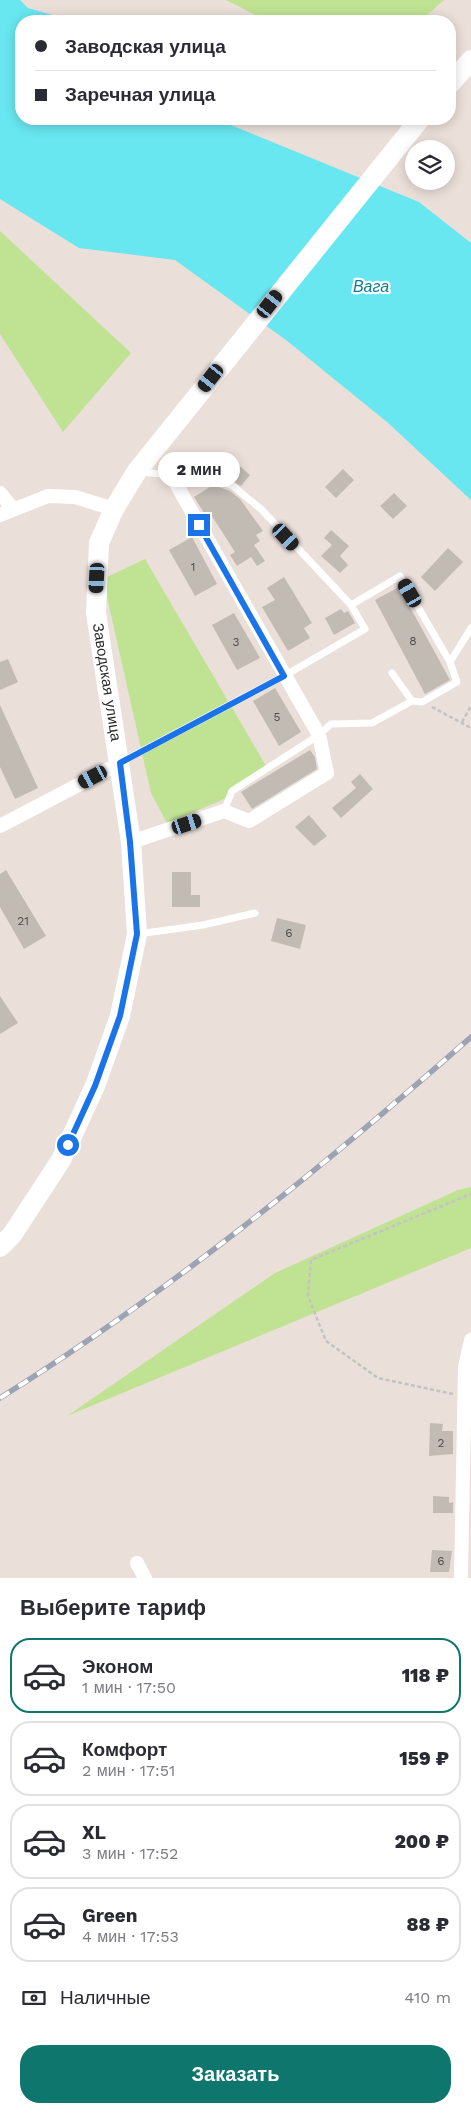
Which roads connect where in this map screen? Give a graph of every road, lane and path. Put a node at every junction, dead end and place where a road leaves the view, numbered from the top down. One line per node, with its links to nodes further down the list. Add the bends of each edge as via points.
1 (471, 60): 2 (main road)
2 (456, 77)
3 (415, 125): 4 (main road, Заводская улица)
4 (138, 471): 5 (lane); 8 (main road, Заводская улица)
5 (171, 475): 10 (lane, via 199,474 233,486 262,510); 14 (street)
6 (0, 493): 7 (street)
7 (13, 509): 8 (street, via 48,496 75,496); 9 (street)
8 (114, 509): 21 (main road, Заводская улица, via 99,543 96,613)
9 (0, 515)
10 (351, 605): 12 (lane, via 400,576); 14 (lane, via 366,629)
11 (471, 628): 12 (lane)
12 (450, 662): 16 (lane, via 458,682)
13 (392, 673): 15 (lane)
14 (284, 676): 20 (street); 21 (lane)
15 (412, 701): 16 (lane); 20 (lane, via 372,723 331,724)
16 (422, 702): 18 (path)
17 (471, 706): 18 (path)
18 (462, 722): 19 (path)
19 (471, 728)
20 (319, 735): 22 (lane, via 232,791); 22 (street, via 326,773 249,821)
21 (120, 763): 23 (street); 24 (main road, Заводская улица)
22 (224, 812): 24 (street)
23 (0, 826)
24 (130, 842): 26 (main road, Заводская улица)
25 (255, 913): 26 (lane, via 203,925)
26 (137, 934): 28 (main road, Заводская улица, via 120,1016 95,1086 61,1160 12,1235)
27 (471, 1194): 30 (path, via 311,1260 308,1296 326,1341 378,1378)
28 (0, 1247)
29 (471, 1340): 30 (street, via 465,1367)
30 (467, 1394): 31 (street)
31 (466, 1524): 34 (street)
32 (137, 1564): 33 (street)
33 (145, 1578)
34 (461, 1578)

